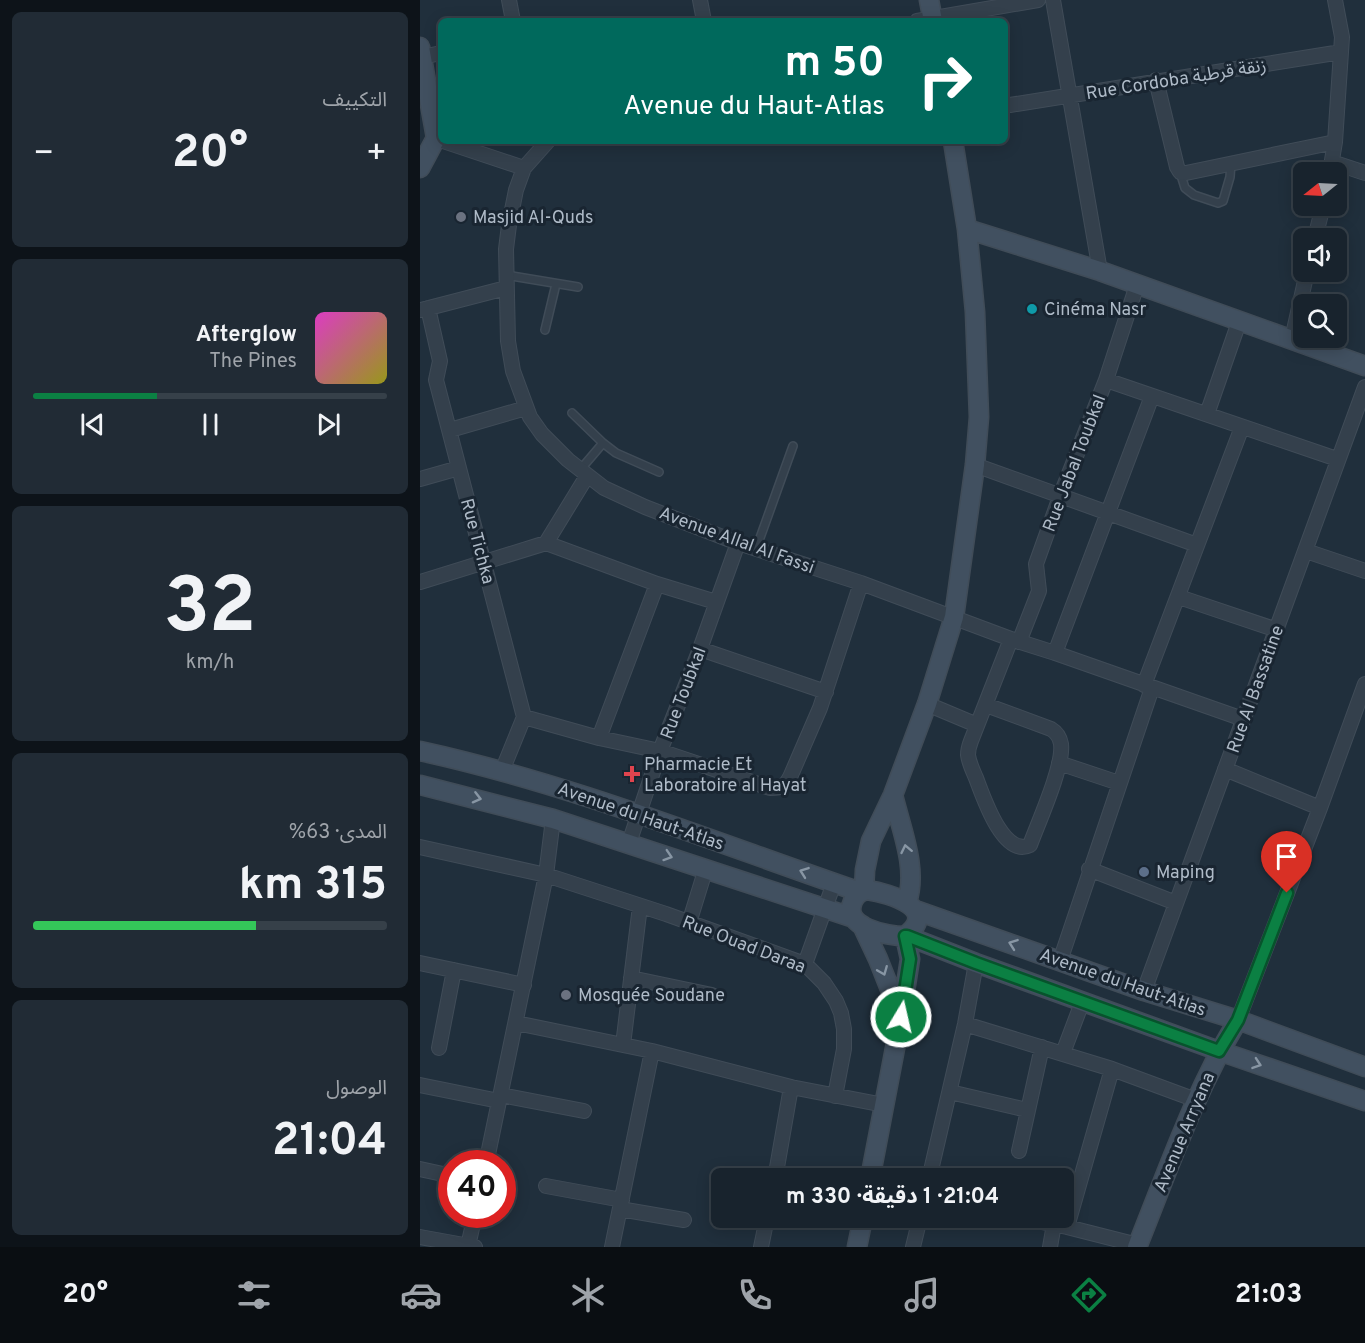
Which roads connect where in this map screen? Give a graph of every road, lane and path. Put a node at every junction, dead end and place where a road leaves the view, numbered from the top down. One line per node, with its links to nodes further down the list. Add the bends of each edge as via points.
1 (509, 0): 8 (street)
2 (700, 0): 9 (street)
3 (928, 0): 10 (street)
4 (1038, 0): 11 (street)
5 (1053, 0): 17 (street)
6 (1335, 0): 12 (street)
7 (1347, 0): 12 (street)
8 (512, 18)
9 (703, 18)
10 (927, 18)
11 (938, 18)
12 (1342, 37): 14 (street)
13 (421, 52): 15 (street); 19 (street)
14 (1341, 52): 16 (street, Rue Cordoba زنقة قرطبة); 20 (street)
15 (438, 53)
16 (1156, 80): 17 (street, Rue Cordoba زنقة قرطبة); 30 (street)
17 (1068, 96): 18 (street, Rue Cordoba زنقة قرطبة); 33 (street)
18 (1010, 105)
19 (438, 131)
20 (1335, 142): 25 (street); 26 (street)
21 (438, 143): 27 (street)
22 (452, 144): 28 (street)
23 (545, 144): 28 (street, Avenue Allal Al Fassi)
24 (953, 144): 32 (street)
25 (1231, 162): 30 (street); 30 (lane, via 1223,201 1218,203 1185,188)
26 (1332, 162)
27 (420, 168)
28 (524, 168): 34 (street, Avenue Allal Al Fassi, via 509,225)
29 (1347, 170): 31 (street)
30 (1180, 172)
31 (1365, 173)
32 (967, 229): 33 (street); 55 (street, via 978,372)
33 (1100, 272): 37 (street)
34 (506, 282): 36 (lane); 39 (street); 47 (street, Avenue Allal Al Fassi, via 510,358)
35 (1305, 282): 42 (street)
36 (556, 284): 38 (lane); 41 (lane)
37 (1137, 285): 40 (street); 44 (street, Rue Jabal Toubkal)
38 (578, 287)
39 (424, 309): 51 (street, Rue Tichka, via 440,361 436,380)
40 (1239, 322): 42 (street); 49 (street)
41 (545, 330)
42 (1292, 339): 43 (street)
43 (1365, 366)
44 (1106, 380): 46 (street); 60 (street, Rue Jabal Toubkal)
45 (1365, 387): 54 (street, Rue Al Bassatine)
46 (1152, 396): 49 (street); 61 (street)
47 (526, 408): 51 (street); 58 (street, Avenue Allal Al Fassi, via 542,434)
48 (572, 413): 52 (lane)
49 (1207, 414): 50 (street)
50 (1242, 427): 54 (street); 64 (street)
51 (450, 430): 56 (street, Rue Tichka)
52 (603, 443): 57 (lane); 58 (lane)
53 (793, 446): 65 (lane)
54 (1337, 459): 66 (street, Rue Al Bassatine)
55 (975, 465): 60 (street); 74 (street)
56 (459, 468): 59 (street); 67 (street, Rue Tichka)
57 (659, 472)
58 (584, 473): 62 (street); 63 (street, Avenue Allal Al Fassi, via 604,488 638,504)
59 (420, 479)
60 (1061, 494): 61 (street); 76 (street, Rue Jabal Toubkal, via 1036,564 1039,591)
61 (1107, 511): 64 (street); 78 (street)
62 (546, 543): 67 (street); 70 (street)
63 (738, 543): 65 (street, Avenue Allal Al Fassi); 73 (street, Rue Toubkal)
64 (1197, 544): 72 (street)
65 (756, 549): 71 (street, Avenue Allal Al Fassi)
66 (1306, 551): 68 (street); 75 (street, Rue Al Bassatine)
67 (483, 563): 69 (street); 85 (street, Rue Tichka)
68 (1365, 571)
69 (420, 582)
70 (657, 584): 73 (street); 88 (street)
71 (861, 584): 74 (street, Avenue Allal Al Fassi); 81 (street)
72 (1179, 597): 75 (street); 80 (street)
73 (716, 602): 77 (street, Rue Toubkal)
74 (954, 617): 76 (street, Avenue Allal Al Fassi); 82 (street)
75 (1277, 630): 86 (street, Rue Al Bassatine)
76 (1015, 640): 78 (street, Avenue Allal Al Fassi); 83 (street, Rue Jabal Toubkal)
77 (700, 649): 81 (street); 89 (street, Rue Toubkal)
78 (1055, 653): 80 (street, Avenue Allal Al Fassi)
79 (1365, 684): 84 (street)
80 (1148, 686): 86 (street, Avenue Allal Al Fassi); 94 (street)
81 (826, 692): 89 (street, via 788,782 782,787 770,788)
82 (927, 704): 87 (street); 96 (street)
83 (986, 705): 87 (street, Rue Jabal Toubkal); 91 (street, via 1055,731 1061,745)
84 (1360, 711): 97 (street)
85 (524, 717): 88 (street); 93 (street)
86 (1243, 719): 92 (street, Rue Al Bassatine)
87 (977, 725): 91 (street, Rue Jabal Toubkal, via 968,748 970,764 995,824 1014,846 1030,845)
88 (599, 738): 89 (street)
89 (660, 751): 98 (street, Rue Toubkal)
90 (420, 752): 93 (street, Avenue du Haut-Atlas)
91 (1059, 763): 94 (street)
92 (1225, 769): 97 (street); 107 (street, Rue Al Bassatine)
93 (502, 771): 98 (street, Avenue du Haut-Atlas)
94 (1119, 783): 103 (street)
95 (420, 785): 99 (street, Avenue du Haut-Atlas, one-way to 99)
96 (893, 795): 106 (street, via 871,842); 109 (street, one-way to 96, via 910,870)
97 (1320, 808): 125 (street)
98 (638, 813): 100 (street, Rue Toubkal); 105 (street, Avenue du Haut-Atlas, one-way to 98)
99 (553, 819): 100 (street, Avenue du Haut-Atlas); 104 (street)
100 (629, 843): 102 (street, Avenue du Haut-Atlas, one-way to 102)
101 (420, 847): 104 (street, Rue Ouad Daraa)
102 (706, 868): 110 (street, Avenue du Haut-Atlas); 112 (street)
103 (1089, 869): 107 (street); 114 (street)
104 (546, 875): 108 (street, Rue Ouad Daraa); 120 (street)
105 (834, 883): 106 (street, Avenue du Haut-Atlas); 110 (street)
106 (862, 891): 109 (street, via 887,894); 111 (street, via 850,908)
107 (1176, 903): 121 (street, Rue Al Bassatine)
108 (640, 906): 112 (street, Rue Ouad Daraa); 119 (street)
109 (911, 906): 113 (street, via 916,919); 114 (street, Avenue du Haut-Atlas, one-way to 109)
110 (824, 908): 111 (street, Avenue du Haut-Atlas); 117 (street)
111 (858, 922): 113 (street, via 887,936); 124 (street, one-way to 124)
112 (689, 923): 117 (street, Rue Ouad Daraa)
113 (906, 936): 116 (street, Avenue du Haut-Atlas); 124 (street, via 910,959)
114 (1060, 961): 121 (street, Avenue du Haut-Atlas)
115 (420, 963): 118 (street)
116 (976, 963): 123 (street, Avenue du Haut-Atlas); 127 (street)
117 (805, 964): 139 (street, Rue Ouad Daraa, via 824,983 841,1013 844,1049)
118 (454, 970): 120 (street); 130 (street)
119 (631, 978): 122 (street); 128 (street)
120 (524, 985): 126 (street)
121 (1144, 991): 125 (street, Avenue du Haut-Atlas)
122 (712, 995)
123 (1083, 1000): 132 (street, Avenue du Haut-Atlas); 133 (street)
124 (901, 1017): 143 (street)
125 (1238, 1020): 132 (street, Avenue Arryana); 134 (street, Avenue du Haut-Atlas)
126 (516, 1023): 128 (street); 140 (street)
127 (965, 1024): 129 (street); 138 (street)
128 (623, 1045): 131 (street)
129 (1042, 1047): 133 (street); 144 (street)
130 (439, 1048)
131 (652, 1051): 137 (street); 155 (street)
132 (1219, 1051): 141 (street, Avenue Arryana); 142 (street, Avenue du Haut-Atlas, one-way to 142)
133 (1063, 1053): 135 (street)
134 (1365, 1067)
135 (1112, 1069): 141 (street); 153 (street)
136 (420, 1085): 140 (street)
137 (791, 1087): 139 (street); 148 (street)
138 (950, 1092): 144 (street); 150 (street)
139 (835, 1096): 143 (street)
140 (500, 1098): 145 (street); 146 (street)
141 (1196, 1100): 165 (street, Avenue Arryana)
142 (1365, 1101)
143 (884, 1105): 149 (street)
144 (1027, 1110): 147 (street)
145 (584, 1111)
146 (489, 1150)
147 (1019, 1151)
148 (777, 1168)
149 (872, 1168)
150 (932, 1168)
151 (420, 1169): 152 (street)
152 (438, 1173)
153 (1074, 1185)
154 (546, 1186): 155 (street)
155 (621, 1205): 156 (street); 166 (street)
156 (684, 1220)
157 (473, 1228): 164 (street)
158 (765, 1228): 167 (street)
159 (861, 1228): 168 (street)
160 (918, 1228): 169 (street)
161 (1060, 1228): 170 (street)
162 (1072, 1228): 165 (street)
163 (420, 1237): 164 (street)
164 (471, 1246)
165 (1137, 1246)
166 (612, 1247)
167 (761, 1247)
168 (857, 1247)
169 (913, 1247)
170 (1050, 1247)

